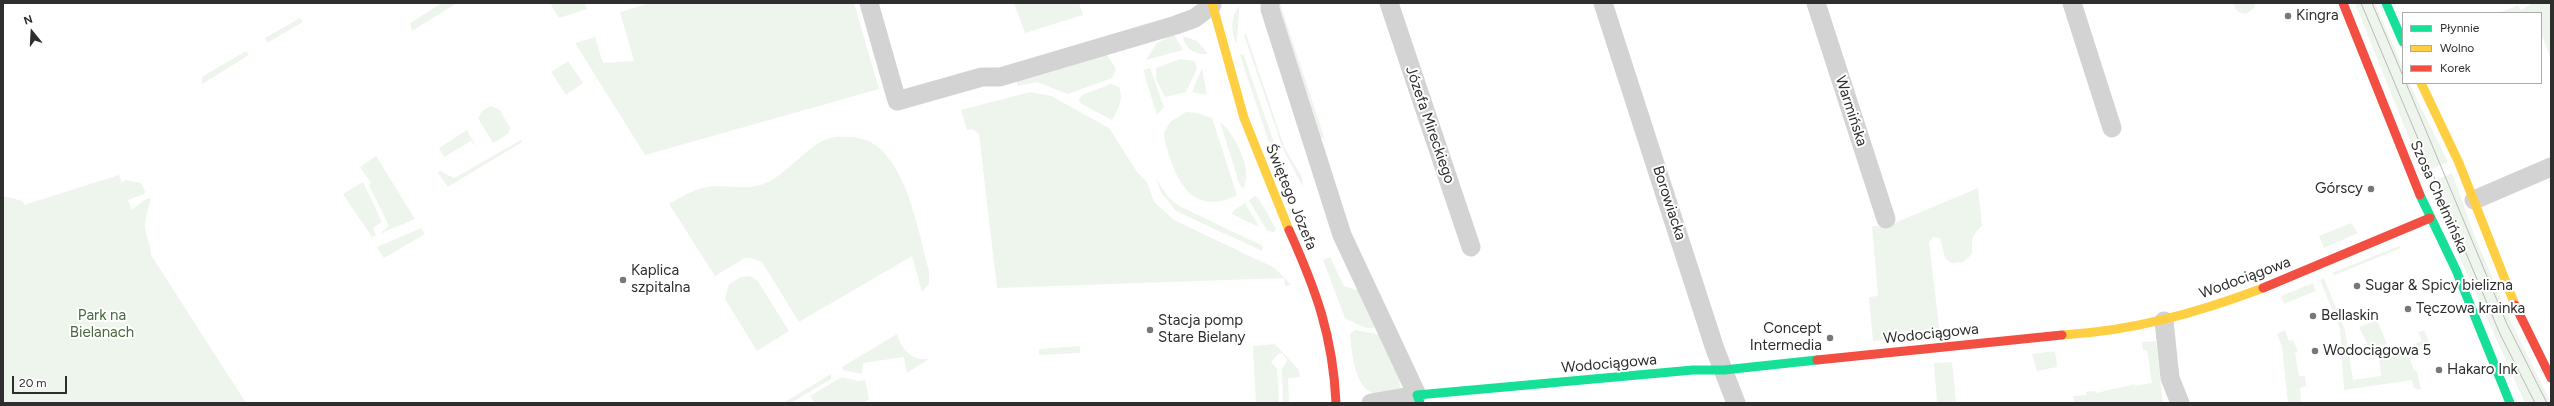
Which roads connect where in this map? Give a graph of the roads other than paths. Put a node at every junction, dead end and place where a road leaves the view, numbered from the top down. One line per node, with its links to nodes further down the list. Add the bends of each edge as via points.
1 (869, 3): 9 (street, via 897,101 982,77 1000,77 1176,25 1195,18)
2 (1270, 3): 21 (street, via 1342,235)
3 (1389, 3): 17 (street, Józefa Mireckiego)
4 (1603, 3): 19 (street, Borowiacka)
5 (1816, 3): 16 (street, Warmińska)
6 (2072, 3): 12 (street)
7 (2343, 3): 15 (street, Szosa Chełmińska)
8 (2386, 3): 10 (street)
9 (1213, 4): 22 (street, Świętego Józefa, via 1225,54 1262,167 1313,285 1327,326 1335,374)
10 (2402, 40)
11 (2421, 84): 14 (street, Szosa Chełmińska)
12 (2112, 128)
13 (2551, 167): 14 (street)
14 (2474, 200): 20 (street, Szosa Chełmińska, via 2513,302)
15 (2430, 218): 18 (street, Wodociągowa, via 2250,292); 26 (street, Szosa Chełmińska, via 2456,270)
16 (1886, 219)
17 (1471, 247)
18 (2164, 321): 19 (street, Wodociągowa, via 2076,335 2032,337); 25 (street, via 2170,378)
19 (1724, 370): 21 (street, Wodociągowa, via 1693,370); 24 (street, Borowiacka)
20 (2551, 378)
21 (1418, 399): 23 (street)
22 (1336, 403)
23 (1376, 403)
24 (1736, 403)
25 (2180, 403)
26 (2510, 403)

